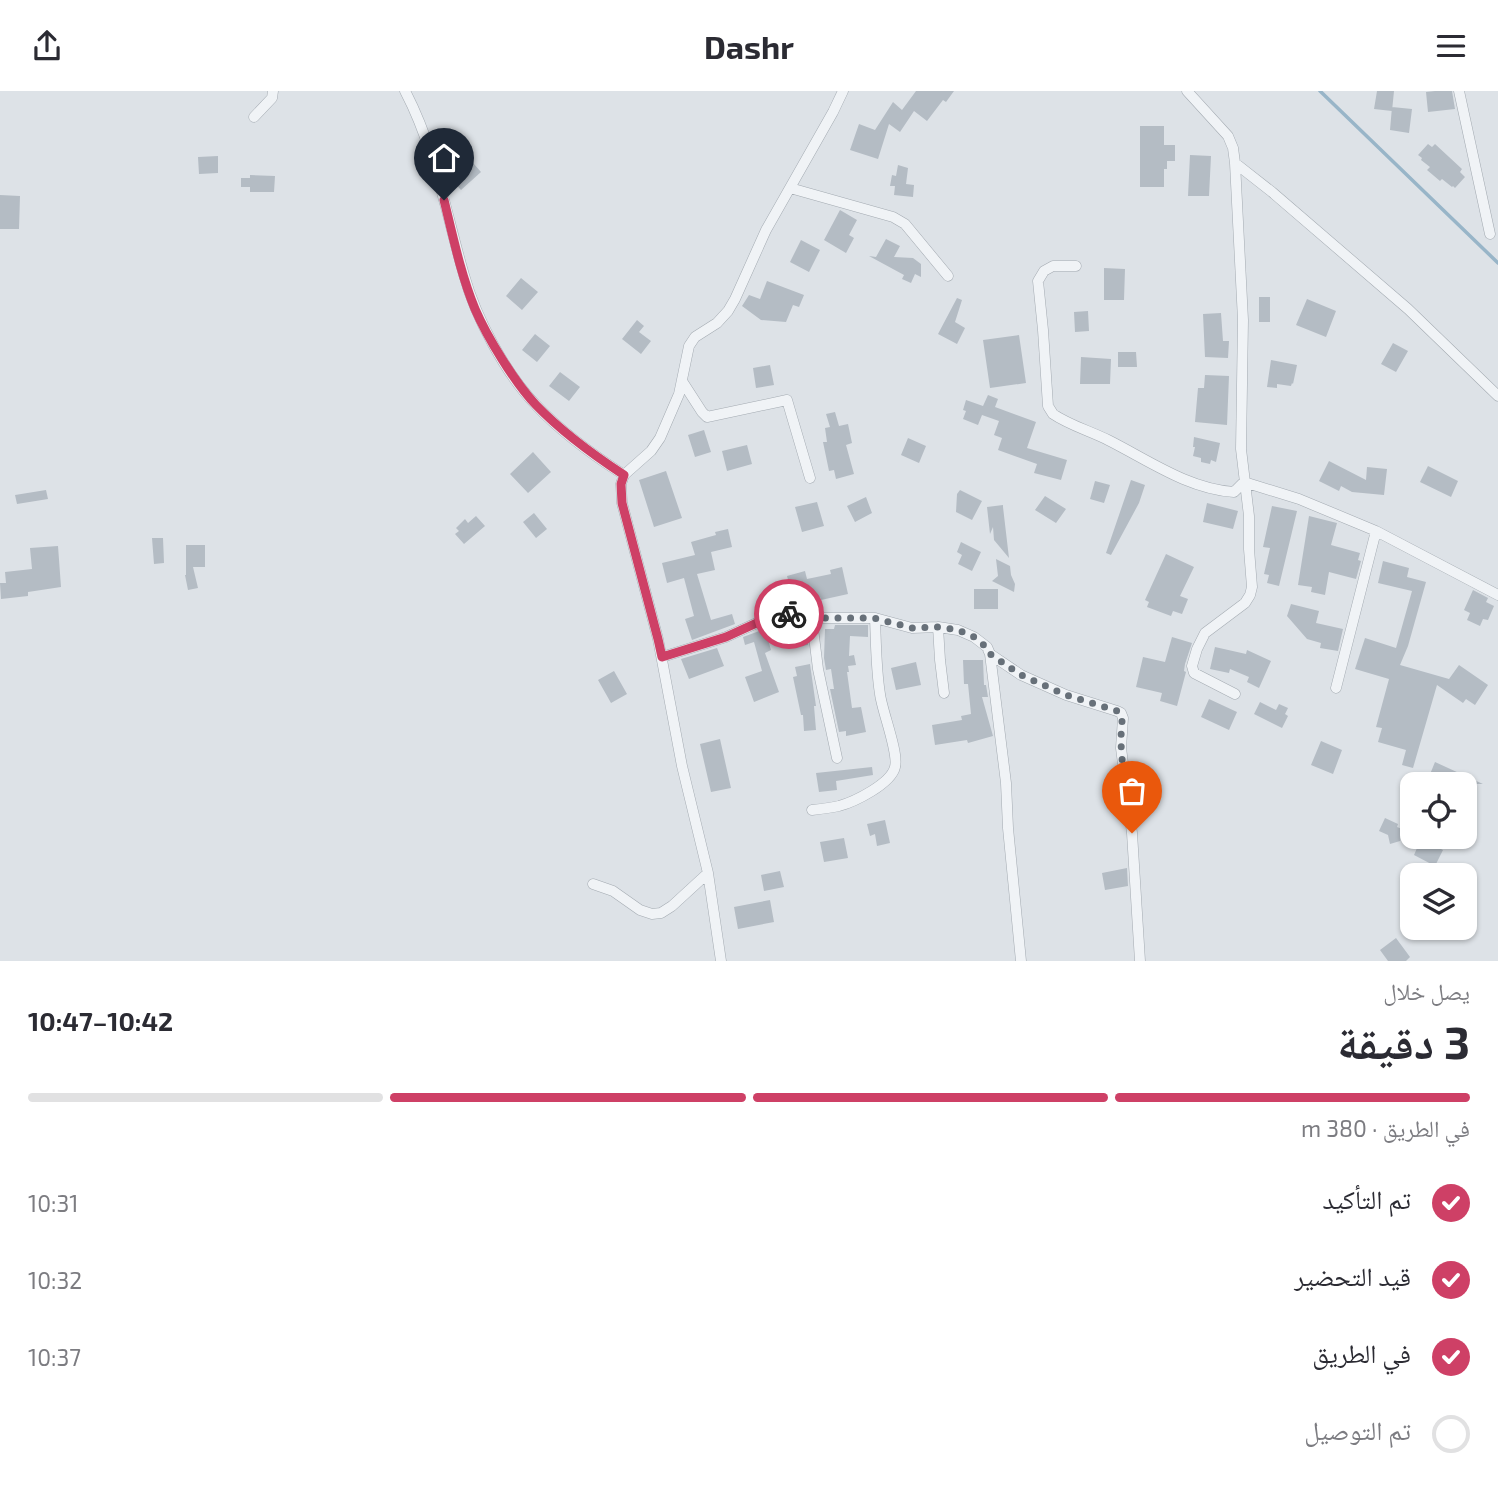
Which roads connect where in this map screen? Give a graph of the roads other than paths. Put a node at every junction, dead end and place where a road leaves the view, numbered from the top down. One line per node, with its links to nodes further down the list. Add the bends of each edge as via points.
1 (273, 91): 6 (street)
2 (405, 91): 14 (street, via 425,133 475,310 495,346 536,405)
3 (843, 91): 8 (street)
4 (1187, 91): 7 (street, via 1228,136)
5 (1459, 91): 9 (street)
6 (254, 117)
7 (1235, 163): 13 (street, via 1408,309); 16 (street, via 1243,320)
8 (790, 188): 11 (street, via 893,216); 12 (street, via 728,311 689,346)
9 (1490, 234)
10 (1076, 266): 16 (street, via 1053,266 1038,281 1048,406 1053,414 1185,481 1234,492)
11 (948, 275)
12 (682, 381): 14 (street, via 660,438); 15 (street, via 707,417 786,400)
13 (1498, 396)
14 (624, 475): 23 (street, via 622,503)
15 (810, 478)
16 (1244, 482): 17 (street); 26 (street, via 1250,595 1205,633 1192,666 1195,673)
17 (1376, 531): 18 (street); 24 (street)
18 (1498, 595)
19 (811, 612): 20 (street, via 824,618); 23 (street, via 772,616 726,637); 27 (street)
20 (874, 618): 21 (street, via 912,628); 28 (street, via 880,695 895,768 889,778 851,802)
21 (938, 627): 22 (street, via 974,637); 25 (street)
22 (990, 654): 32 (street); 33 (street, via 1054,690 1121,713)
23 (662, 657): 29 (street)
24 (1336, 688)
25 (944, 693)
26 (1235, 694)
27 (837, 758)
28 (812, 810)
29 (708, 873): 30 (street, via 672,906 652,915); 31 (street)
30 (593, 884)
31 (721, 961)
32 (1021, 961)
33 (1140, 961)

